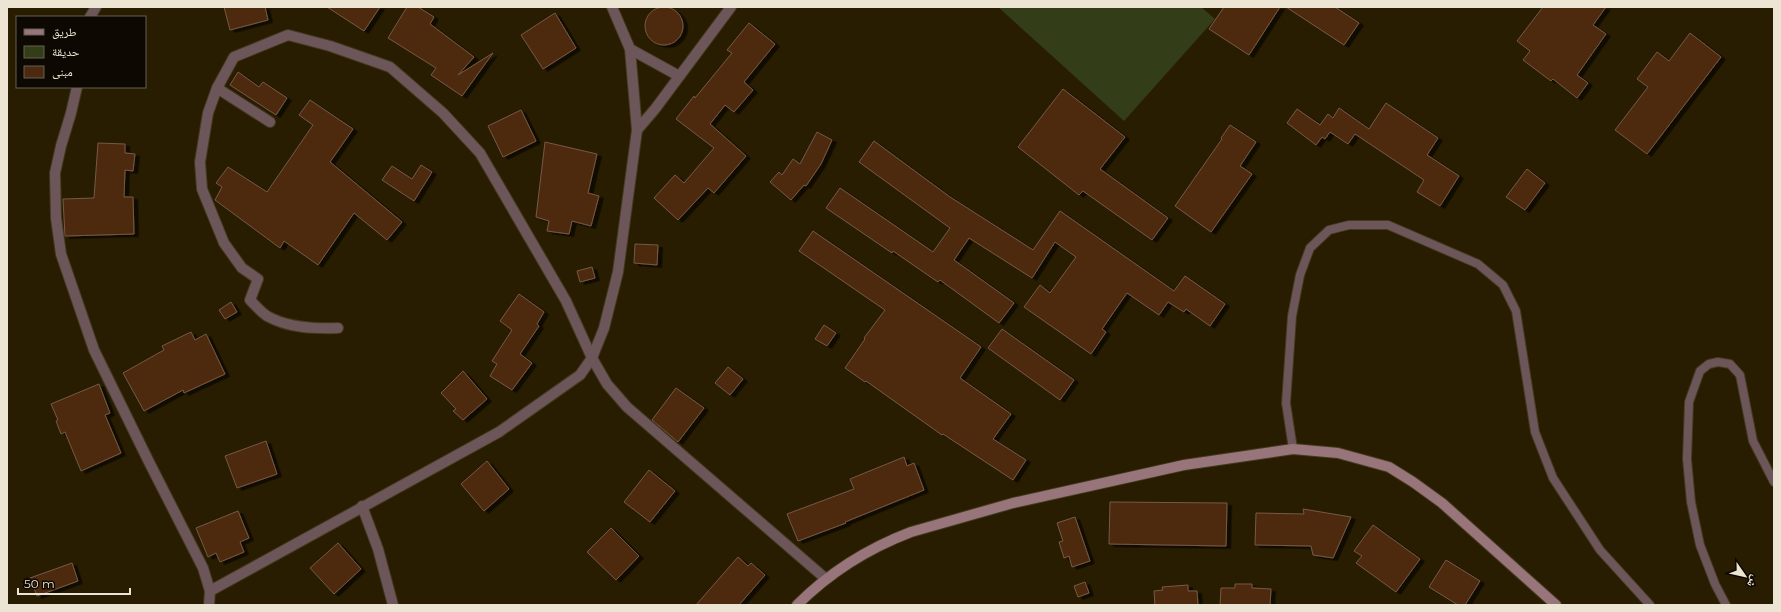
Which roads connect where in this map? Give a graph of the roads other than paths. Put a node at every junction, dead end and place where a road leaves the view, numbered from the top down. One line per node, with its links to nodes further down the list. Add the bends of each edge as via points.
1 (96, 7): 4 (street)
2 (612, 7): 5 (street)
3 (731, 7): 6 (street)
4 (91, 16)
5 (630, 49): 6 (street); 10 (street)
6 (679, 76): 10 (street)
7 (77, 88): 17 (street, via 55,173 56,224 61,254 94,350 203,568)
8 (217, 88): 9 (street); 11 (street, via 208,113 200,162 202,189 224,243 242,268 258,279 250,300 265,315 277,320 318,329); 12 (street, via 234,57 288,34 390,67 443,113 480,153 566,301)
9 (270, 122)
10 (637, 130): 12 (street, via 618,272 604,328)
11 (338, 328)
12 (592, 358): 15 (street, via 580,375 499,432); 16 (street, via 607,384 627,407)
13 (1293, 449): 16 (main road, via 1184,465 1006,505 894,538); 21 (main road, via 1338,453 1389,467 1442,503); 22 (lane, via 1286,403 1292,316 1300,275 1310,248 1329,230 1349,225 1388,225 1478,264 1503,285 1516,311 1535,432 1553,478 1600,550)
14 (1774, 482): 23 (lane, via 1753,441 1740,375 1730,364 1709,364 1700,371 1689,402 1686,459 1700,545)
15 (362, 506): 17 (street); 19 (street, via 378,549)
16 (826, 579): 20 (main road)
17 (210, 591): 18 (street)
18 (209, 605)
19 (393, 605)
20 (797, 605)
21 (1556, 605)
22 (1650, 605)
23 (1726, 605)

